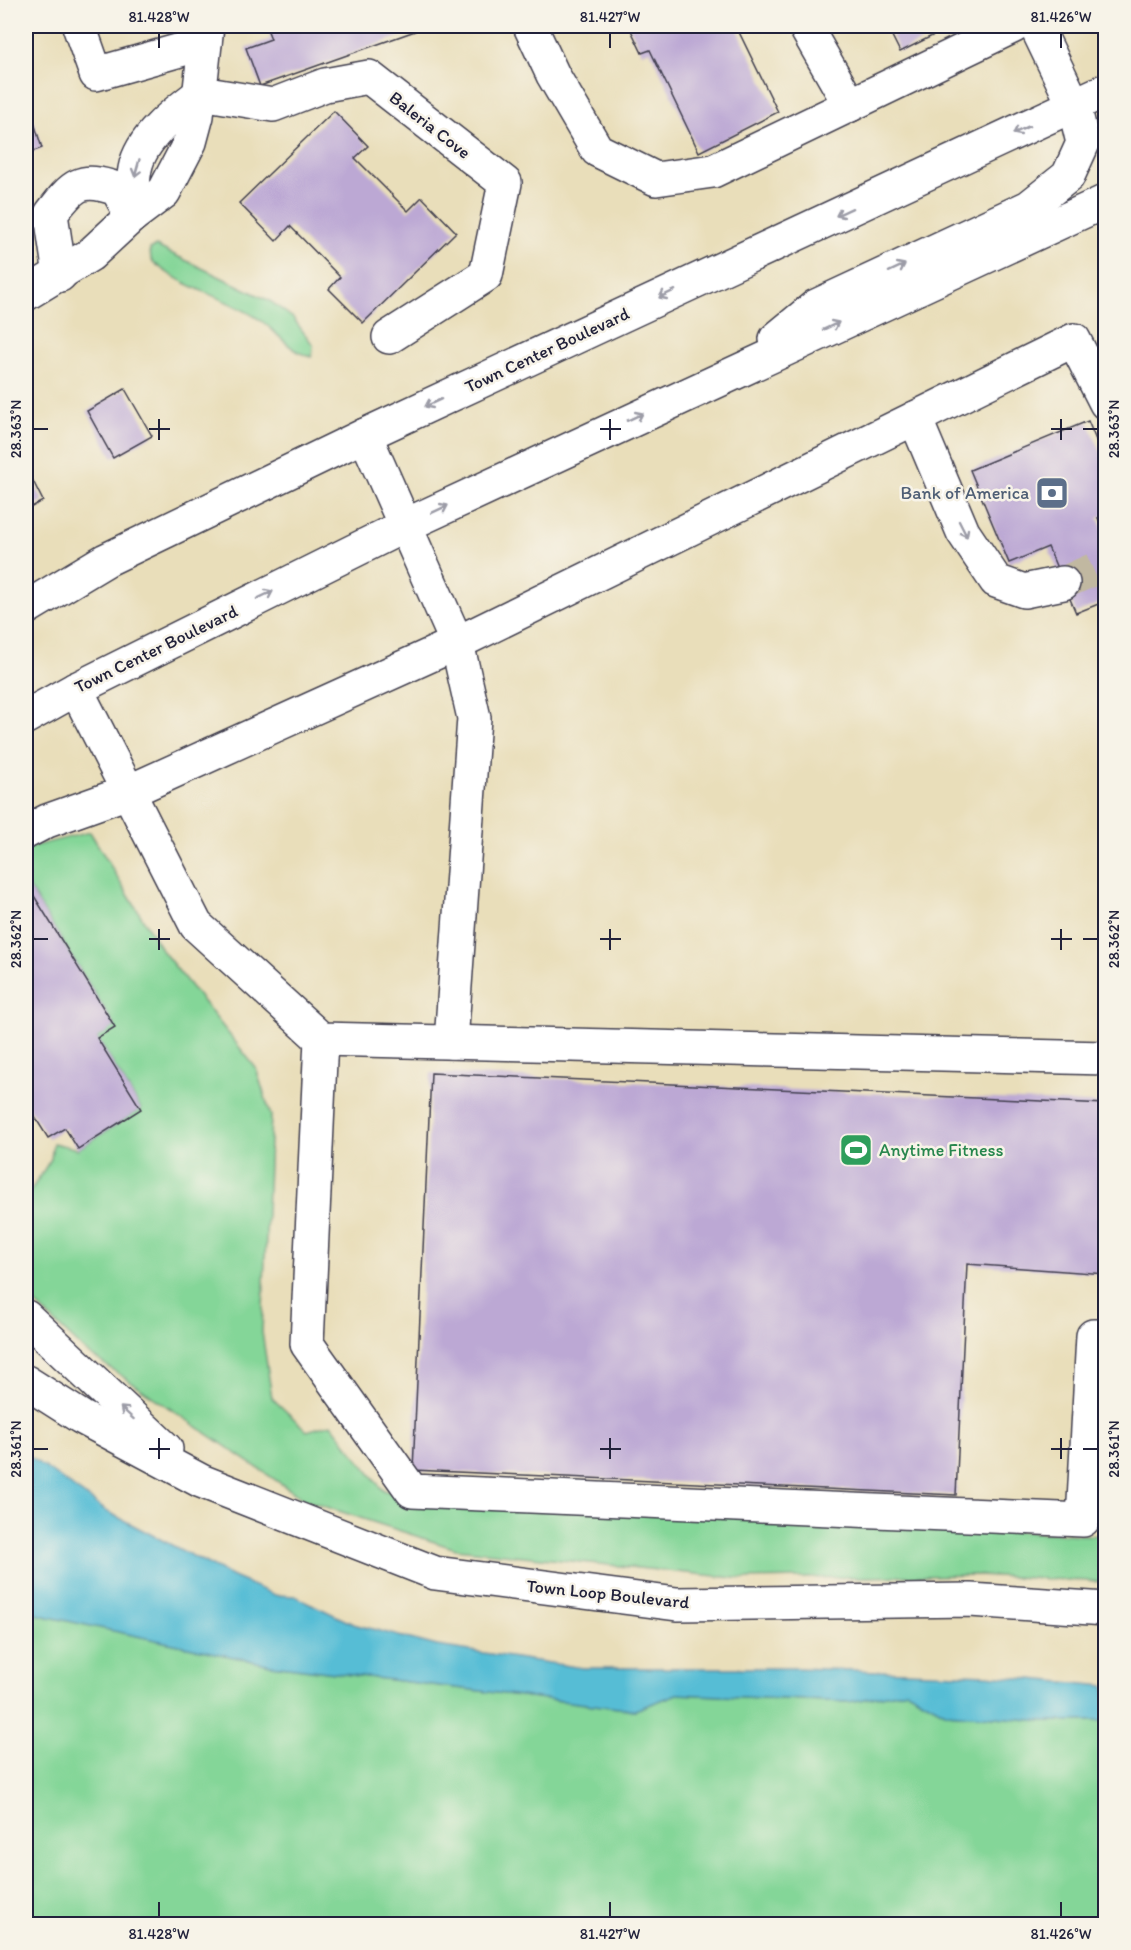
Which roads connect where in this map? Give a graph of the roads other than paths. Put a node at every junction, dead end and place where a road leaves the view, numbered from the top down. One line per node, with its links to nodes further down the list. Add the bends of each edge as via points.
1 (79, 26): 6 (street, via 96,74)
2 (530, 26): 9 (street, via 553,75 597,150 656,179 713,171)
3 (805, 26): 9 (street)
4 (1014, 26): 9 (street)
5 (1036, 26): 10 (street)
6 (206, 34): 8 (street)
7 (1106, 90): 10 (street, Town Center Boulevard)
8 (201, 93): 12 (street, via 190,142 179,166 164,192); 12 (street, one-way to 12, via 159,125 135,168); 15 (street, Baleria Cove, via 273,105 325,85 369,77 505,183 486,275)
9 (850, 105)
10 (1074, 105): 16 (street, Town Center Boulevard, one-way to 10, via 816,306 1029,207 1045,195 1068,176 1083,143); 19 (street, Town Center Boulevard, one-way to 19)
11 (1106, 201): 16 (street, Town Center Boulevard, one-way to 11)
12 (132, 216): 13 (street, via 90,255); 13 (street, via 117,189 96,182 71,188 51,214)
13 (60, 275): 14 (street)
14 (26, 294)
15 (389, 337)
16 (743, 367): 20 (street, Town Center Boulevard, one-way to 16)
17 (1106, 404): 18 (street, via 1074,339)
18 (915, 417): 21 (street, one-way to 21, via 963,532 996,581 1024,591); 23 (street)
19 (365, 435): 20 (street); 22 (street, Town Center Boulevard, via 106,560)
20 (404, 526): 23 (street); 24 (street, Town Center Boulevard, one-way to 20)
21 (1063, 583)
22 (26, 608)
23 (457, 643): 26 (street); 29 (street, via 474,718)
24 (76, 689): 25 (street, Town Center Boulevard); 26 (street)
25 (26, 717)
26 (128, 792): 27 (street); 28 (street, via 196,925)
27 (26, 832)
28 (321, 1038): 29 (street); 32 (street, via 306,1344 412,1491 1083,1520 1093,1336)
29 (451, 1042): 30 (street)
30 (1106, 1058)
31 (26, 1317): 34 (street, Town Loop Boulevard, one-way to 31)
32 (1106, 1336)
33 (26, 1382): 34 (street, Town Loop Boulevard, via 81,1417)
34 (201, 1480): 35 (street, Town Loop Boulevard, via 435,1573 677,1604 970,1600)
35 (1106, 1609)

